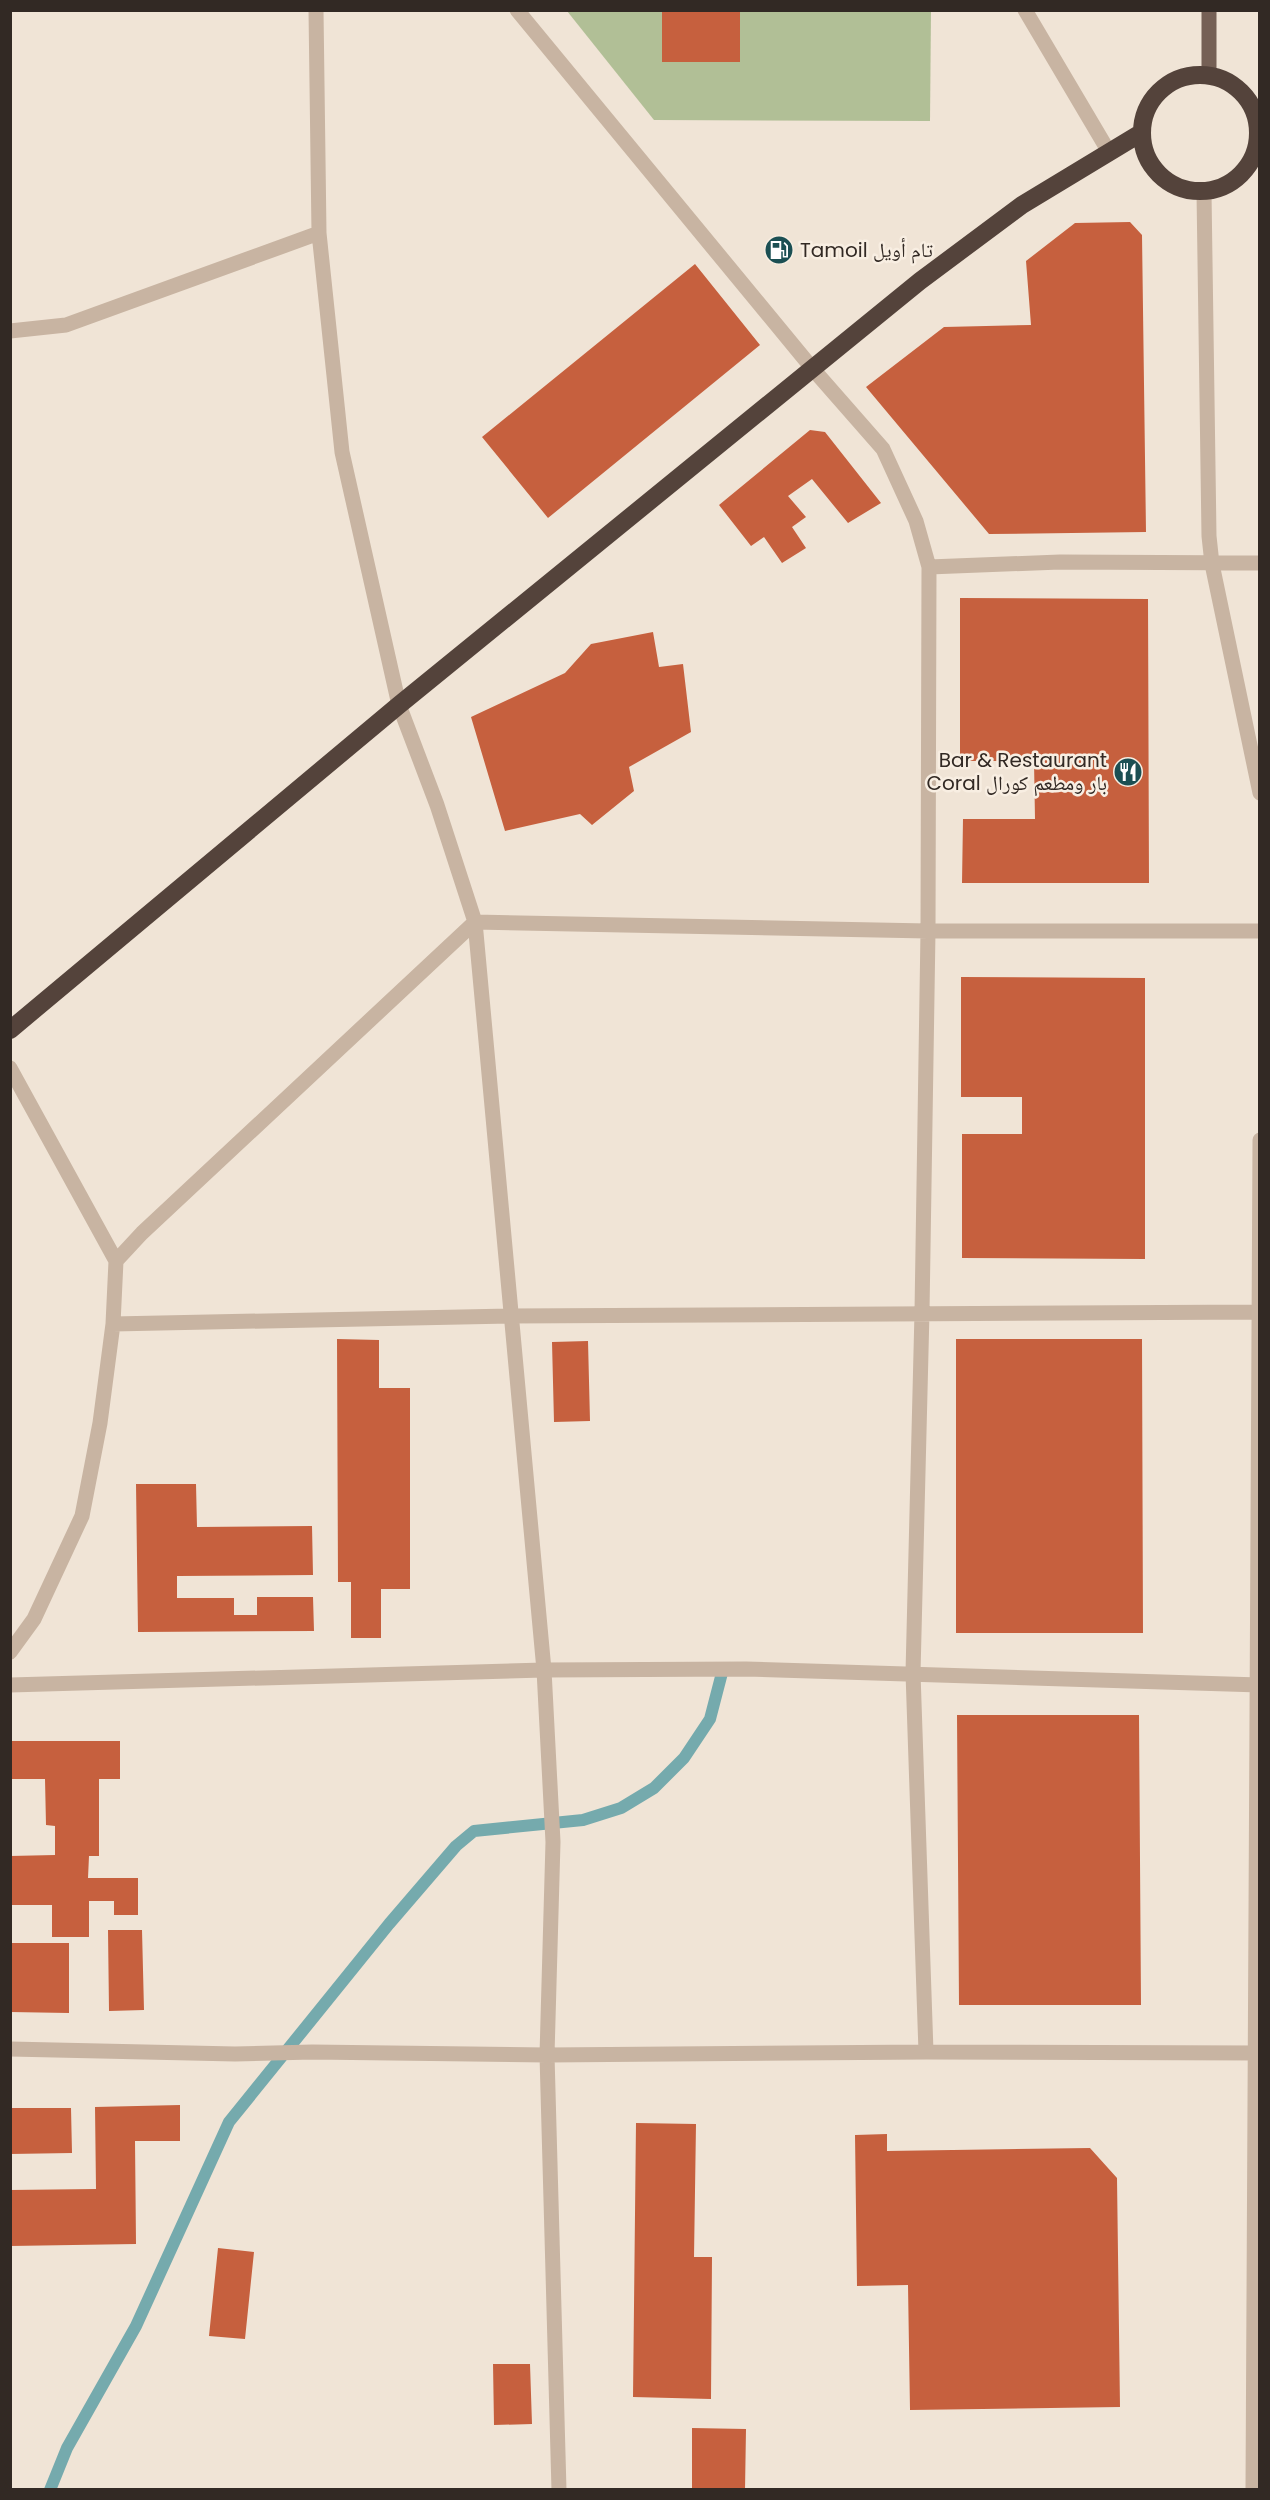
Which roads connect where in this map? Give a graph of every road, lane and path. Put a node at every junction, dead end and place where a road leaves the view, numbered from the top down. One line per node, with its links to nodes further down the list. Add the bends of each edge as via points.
1 (316, 10): 10 (street)
2 (517, 10): 12 (street)
3 (1025, 10): 7 (street)
4 (1209, 10): 5 (main road)
5 (1209, 75): 6 (highway, via 1177,79 1163,87 1144,114); 8 (highway, via 1229,82 1245,94 1255,113)
6 (1141, 133): 7 (highway); 9 (highway, via 1144,152 1153,169 1184,190)
7 (1109, 152): 12 (highway, via 1022,205)
8 (1258, 153): 9 (highway, via 1236,180)
9 (1203, 192): 14 (street)
10 (319, 233): 11 (street, via 66,325); 16 (street, via 342,452)
11 (10, 331)
12 (812, 368): 15 (street, via 883,449 916,521); 16 (highway)
13 (1260, 563): 14 (street)
14 (1212, 564): 15 (street, via 1060,562); 17 (street)
15 (929, 567): 19 (street)
16 (399, 705): 18 (street); 21 (highway)
17 (1260, 793)
18 (475, 922): 19 (street); 24 (street); 27 (street)
19 (928, 931): 20 (street); 25 (street)
20 (1260, 931)
21 (10, 1030)
22 (10, 1068): 24 (street)
23 (1260, 1140): 26 (street)
24 (116, 1261): 28 (street)
25 (922, 1312): 26 (street); 27 (street); 31 (street)
26 (1259, 1312): 33 (street)
27 (510, 1316): 28 (street); 30 (street)
28 (113, 1324): 29 (street, via 82,1516 34,1619)
29 (10, 1652)
30 (544, 1670): 31 (street); 32 (street); 37 (street, via 553,1842)
31 (913, 1673): 33 (street); 35 (street)
32 (10, 1685)
33 (1258, 1685): 36 (street)
34 (10, 2049): 37 (street)
35 (926, 2052): 36 (street); 37 (street)
36 (1257, 2053): 39 (street)
37 (548, 2055): 38 (street)
38 (559, 2490)
39 (1253, 2490)

